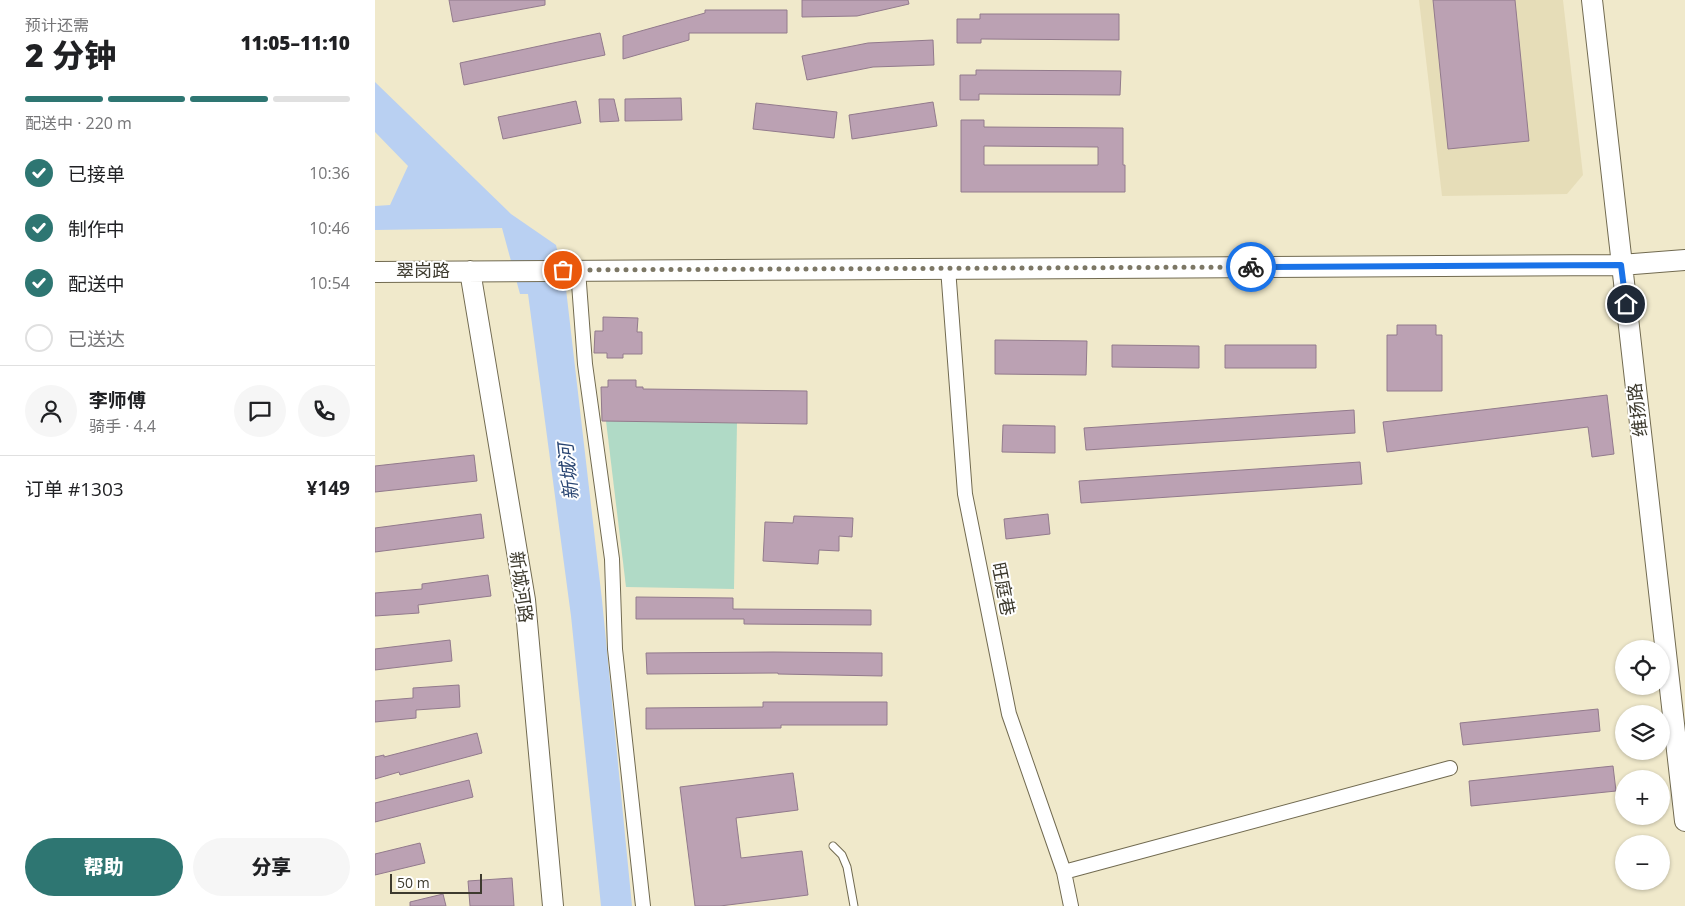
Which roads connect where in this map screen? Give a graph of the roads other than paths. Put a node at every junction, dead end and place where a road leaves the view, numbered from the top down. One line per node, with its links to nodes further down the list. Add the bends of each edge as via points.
1 (1592, 0): 4 (street, 维扬路)
2 (1603, 0): 4 (street, 维扬路)
3 (1685, 260): 4 (street, 翠岗路)
4 (1627, 264): 5 (street, 翠岗路); 9 (street, 维扬路); 11 (street, 维扬路)
5 (947, 268): 6 (street, 翠岗路); 13 (street, 旺庭巷, via 965,494 1009,714)
6 (570, 270): 7 (street, 翠岗路); 15 (street, via 612,558 615,649)
7 (470, 271): 8 (street, 翠岗路); 14 (street, 新城河路, via 525,600)
8 (375, 272)
9 (1685, 705)
10 (1450, 768): 13 (street)
11 (1685, 821)
12 (833, 846): 16 (lane, via 847,867)
13 (1064, 872): 17 (street, 旺庭巷)
14 (553, 906)
15 (643, 906)
16 (855, 906)
17 (1071, 906)

